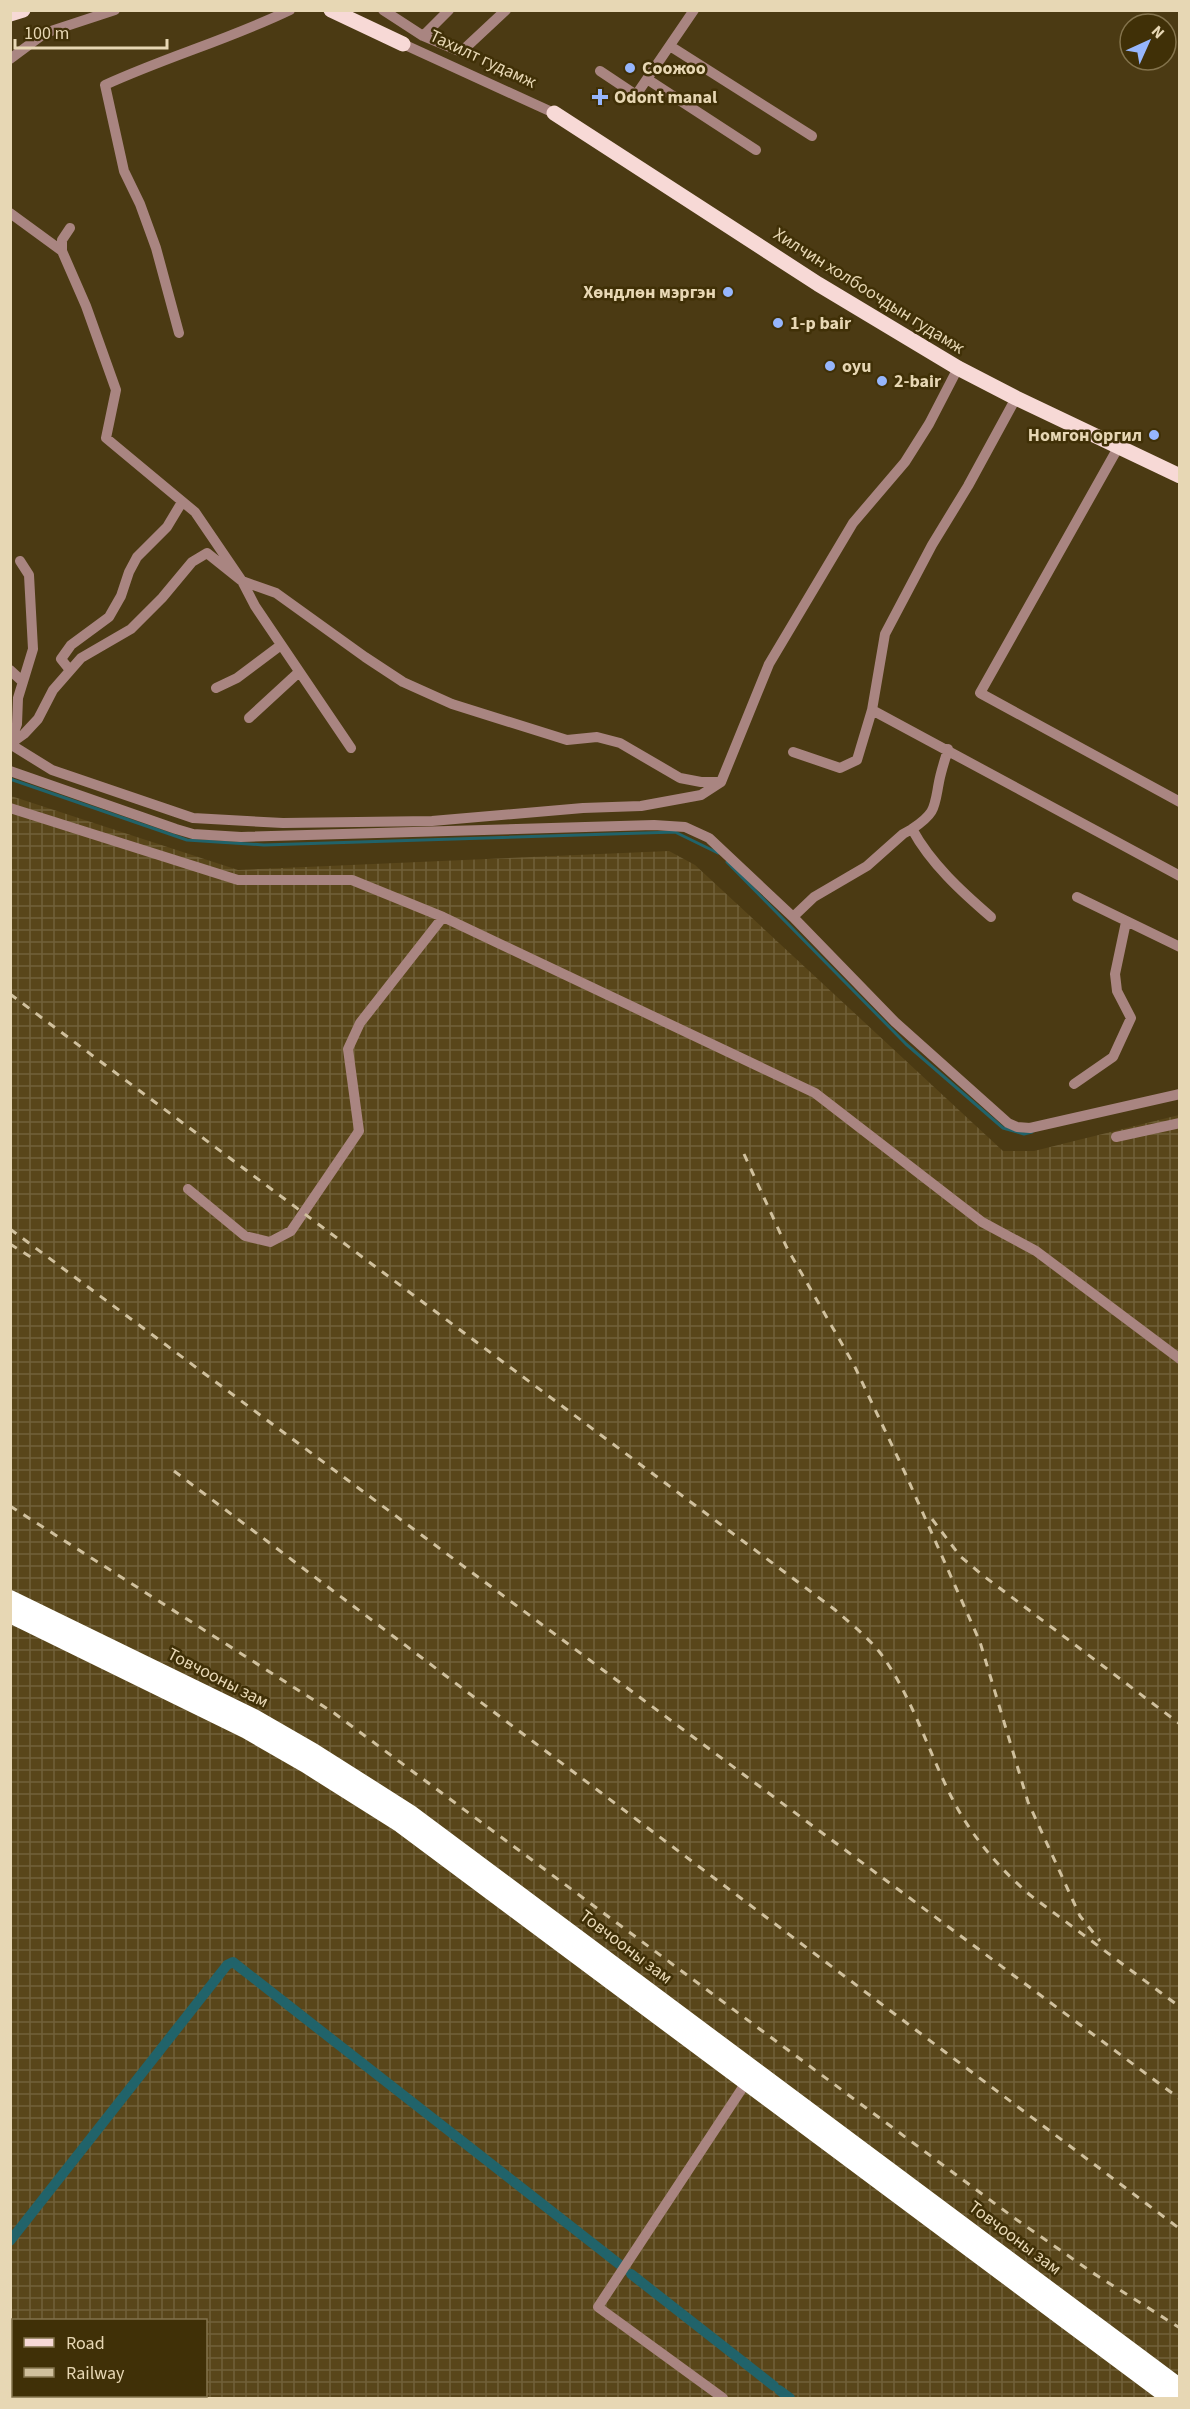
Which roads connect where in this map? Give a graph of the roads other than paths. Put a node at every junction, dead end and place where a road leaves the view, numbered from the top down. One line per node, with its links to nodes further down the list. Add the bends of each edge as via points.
1 (23, 10): 9 (main road)
2 (115, 10): 13 (street, via 45,33)
3 (290, 10): 22 (street, via 105,85 124,171 156,248)
4 (383, 10): 10 (street)
5 (449, 10): 10 (street)
6 (506, 10): 10 (street, via 461,52)
7 (694, 10): 12 (street)
8 (340, 12): 11 (main road, Тахилт гудамж)
9 (10, 14)
10 (423, 36)
11 (403, 44): 16 (street, Тахилт гудамж)
12 (670, 46): 15 (street); 17 (street)
13 (10, 59)
14 (600, 71): 15 (street, via 636,95)
15 (647, 79): 18 (street)
16 (554, 113): 23 (main road, Хилчин холбоочдын гудамж, via 818,284)
17 (812, 136)
18 (756, 150)
19 (10, 213): 21 (street)
20 (70, 228): 21 (street, via 62,240)
21 (62, 251): 27 (street, via 116,390 106,438)
22 (179, 333)
23 (958, 368): 24 (main road, Хилчин холбоочдын гудамж); 43 (street, via 905,462 853,523 769,664)
24 (1016, 398): 25 (main road, Хилчин холбоочдын гудамж); 36 (street, via 885,634)
25 (1119, 447): 26 (main road, Хилчин холбоочдын гудамж); 44 (street, via 980,693)
26 (1179, 476)
27 (182, 502): 29 (street, via 195,512); 31 (street, via 167,527 137,557 109,617 71,645 61,659)
28 (20, 561): 34 (street, via 29,575 33,642)
29 (242, 581): 30 (street); 31 (street, via 207,553 192,562 131,629); 43 (street, via 276,593 403,682 452,704 567,740 597,737 620,742 681,778)
30 (281, 645): 33 (street); 35 (street, via 237,678)
31 (69, 669): 38 (street, via 38,719)
32 (10, 670): 34 (street)
33 (299, 672): 37 (street); 39 (street)
34 (23, 682): 38 (street)
35 (216, 688)
36 (872, 710): 40 (street); 41 (street, via 857,760 840,768)
37 (249, 718)
38 (10, 744): 43 (street, via 52,770 193,818 284,823 432,821 640,806 701,795)
39 (351, 748)
40 (948, 749): 46 (street, via 937,803 927,819); 47 (street)
41 (793, 752)
42 (10, 771): 50 (street, via 193,834 241,837 685,827 709,838)
43 (721, 782)
44 (1179, 802)
45 (10, 808): 49 (street, via 238,880 352,880)
46 (912, 829): 50 (street, via 867,866 814,897); 51 (street, via 963,894)
47 (1179, 876)
48 (1077, 897): 52 (street)
49 (443, 917): 58 (street, via 360,1023 348,1049 359,1131 291,1231 270,1242 245,1236); 59 (street, via 815,1093 982,1222 1035,1251)
50 (793, 917): 55 (street, via 895,1022 1008,1124 1030,1128)
51 (991, 917)
52 (1126, 922): 53 (street); 54 (street, via 1115,974 1117,991 1131,1018 1113,1057)
53 (1179, 947)
54 (1074, 1084)
55 (1179, 1094)
56 (1179, 1123): 57 (street)
57 (1116, 1137)
58 (188, 1189)
59 (1179, 1359)
60 (10, 1599): 63 (highway, Товчооны зам, via 254,1718 409,1813)
61 (10, 1614): 62 (highway, Товчооны зам, via 247,1730 401,1824)
62 (747, 2081): 64 (street, via 598,2307); 65 (highway, Товчооны зам)
63 (1179, 2388)
64 (723, 2398)
65 (1171, 2398)

